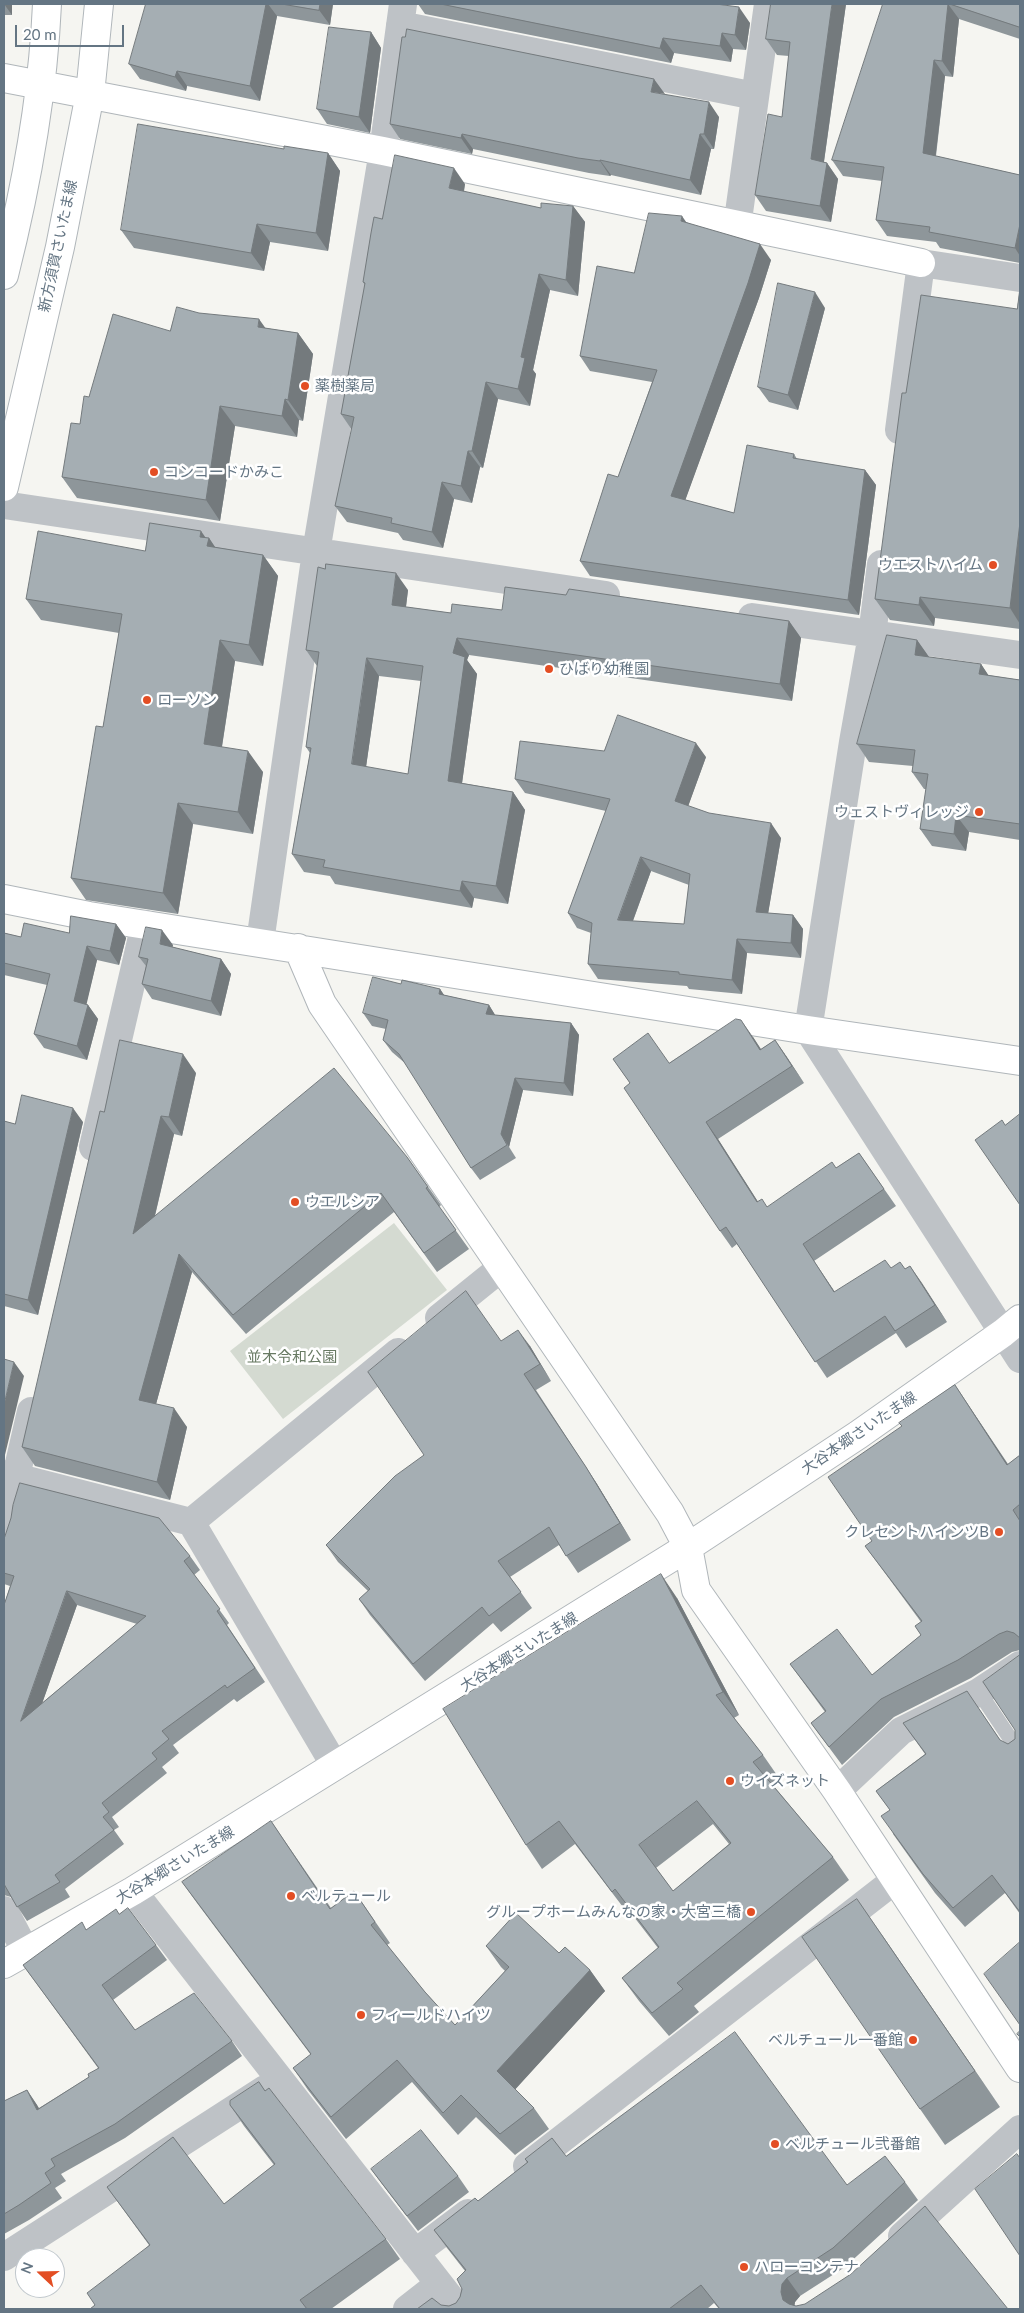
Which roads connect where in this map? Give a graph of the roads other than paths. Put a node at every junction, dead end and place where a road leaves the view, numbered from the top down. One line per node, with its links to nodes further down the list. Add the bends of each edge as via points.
1 (48, 4): 6 (street)
2 (99, 4): 7 (street, 新方須賀さいたま線)
3 (768, 4): 8 (street)
4 (402, 14): 8 (street); 9 (street)
5 (4, 78): 6 (street)
6 (41, 86): 7 (street); 11 (street)
7 (90, 94): 9 (street); 16 (street, 新方須賀さいたま線, via 60,247)
8 (755, 96): 10 (street)
9 (383, 151): 10 (street); 19 (street)
10 (737, 226): 12 (street)
11 (9, 234): 13 (street)
12 (921, 263): 14 (street); 15 (street)
13 (4, 275)
14 (1020, 278)
15 (895, 459)
16 (4, 487)
17 (4, 505): 19 (street)
18 (885, 537): 22 (street)
19 (316, 552): 20 (street); 26 (street)
20 (628, 598)
21 (726, 613): 22 (street)
22 (872, 635): 23 (street); 28 (street)
23 (1020, 655)
24 (4, 899): 25 (street)
25 (145, 924): 26 (street); 30 (street)
26 (260, 942): 27 (street)
27 (298, 948): 28 (street); 31 (street, via 322,1004)
28 (808, 1030): 29 (street); 32 (street)
29 (1020, 1061)
30 (88, 1166)
31 (501, 1268): 36 (street); 38 (street, via 670,1513)
32 (1012, 1326): 33 (street); 38 (street, 大谷本郷さいたま線, via 858,1435)
33 (1020, 1359)
34 (36, 1390): 35 (street)
35 (10, 1476): 36 (street); 37 (street)
36 (191, 1522): 42 (street)
37 (4, 1529)
38 (688, 1547): 42 (street, 大谷本郷さいたま線); 43 (street, via 696,1590)
39 (1020, 1665): 40 (street)
40 (979, 1692): 41 (lane); 43 (street, via 901,1731)
41 (1020, 1753)
42 (336, 1766): 45 (street, 大谷本郷さいたま線)
43 (836, 1791): 44 (street)
44 (895, 1880): 48 (street); 51 (street)
45 (134, 1892): 47 (street, 大谷本郷さいたま線); 49 (street)
46 (4, 1910): 47 (street)
47 (15, 1958)
48 (1020, 2068)
49 (280, 2080): 53 (street); 55 (street)
50 (1020, 2129): 54 (street)
51 (510, 2180)
52 (486, 2198): 53 (street)
53 (416, 2253): 56 (street)
54 (884, 2253)
55 (4, 2257)
56 (440, 2284): 57 (street); 58 (street)
57 (407, 2309)
58 (459, 2309)

